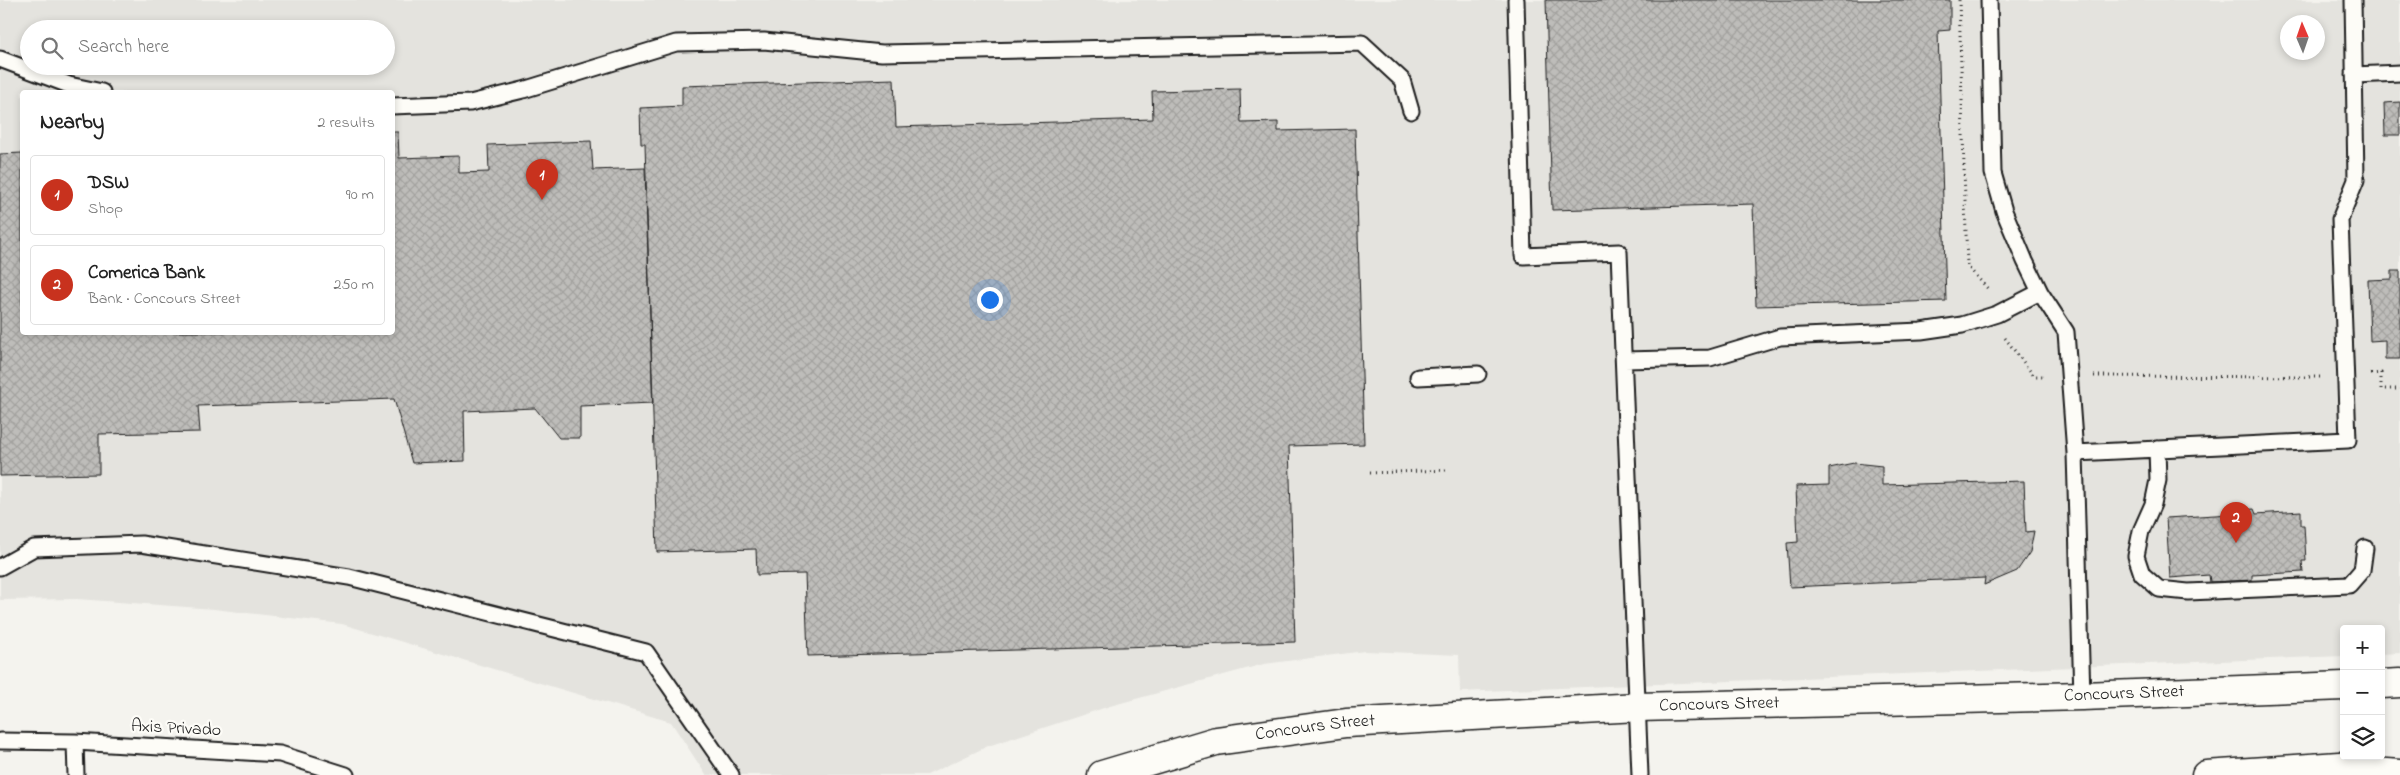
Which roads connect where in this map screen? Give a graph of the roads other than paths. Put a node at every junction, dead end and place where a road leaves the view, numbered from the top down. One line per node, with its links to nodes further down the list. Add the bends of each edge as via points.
1 (1516, 0): 13 (lane, via 1523,256 1619,252)
2 (1989, 0): 12 (lane, via 1993,173 2004,211)
3 (2353, 0): 7 (lane)
4 (0, 59): 5 (lane)
5 (20, 67)
6 (2400, 73): 7 (lane)
7 (2354, 74): 16 (lane, via 2356,180 2340,219 2348,440)
8 (42, 75): 9 (lane)
9 (93, 90)
10 (395, 106): 11 (lane, via 470,103 676,43 764,42 882,53 1362,43 1402,80)
11 (1411, 112)
12 (2040, 292): 13 (lane, via 1997,314 1962,325 1921,331 1780,337 1710,358); 17 (lane, via 2066,332)
13 (1624, 360): 24 (lane)
14 (1478, 374): 15 (lane)
15 (1418, 377)
16 (2158, 449): 17 (lane); 18 (lane, via 2158,480 2136,556 2142,574 2160,589 2188,592 2350,585 2362,570)
17 (2075, 453): 23 (lane)
18 (2365, 548)
19 (0, 567): 32 (lane, via 34,548 141,544 349,577 646,652)
20 (2400, 683): 21 (street)
21 (2385, 684)
22 (2340, 686): 23 (street, Concours Street)
23 (2082, 696): 24 (street, Concours Street)
24 (1638, 707): 33 (street, Concours Street, via 1346,723 1216,741); 34 (lane)
25 (0, 741): 26 (lane, Axis Privado)
26 (75, 742): 30 (lane); 31 (lane, Axis Privado, via 280,754)
27 (2400, 763): 28 (street)
28 (2316, 768): 29 (street); 35 (street)
29 (2400, 774)
30 (76, 775)
31 (346, 775)
32 (730, 775)
33 (1102, 775)
34 (1640, 775)
35 (2206, 775)

